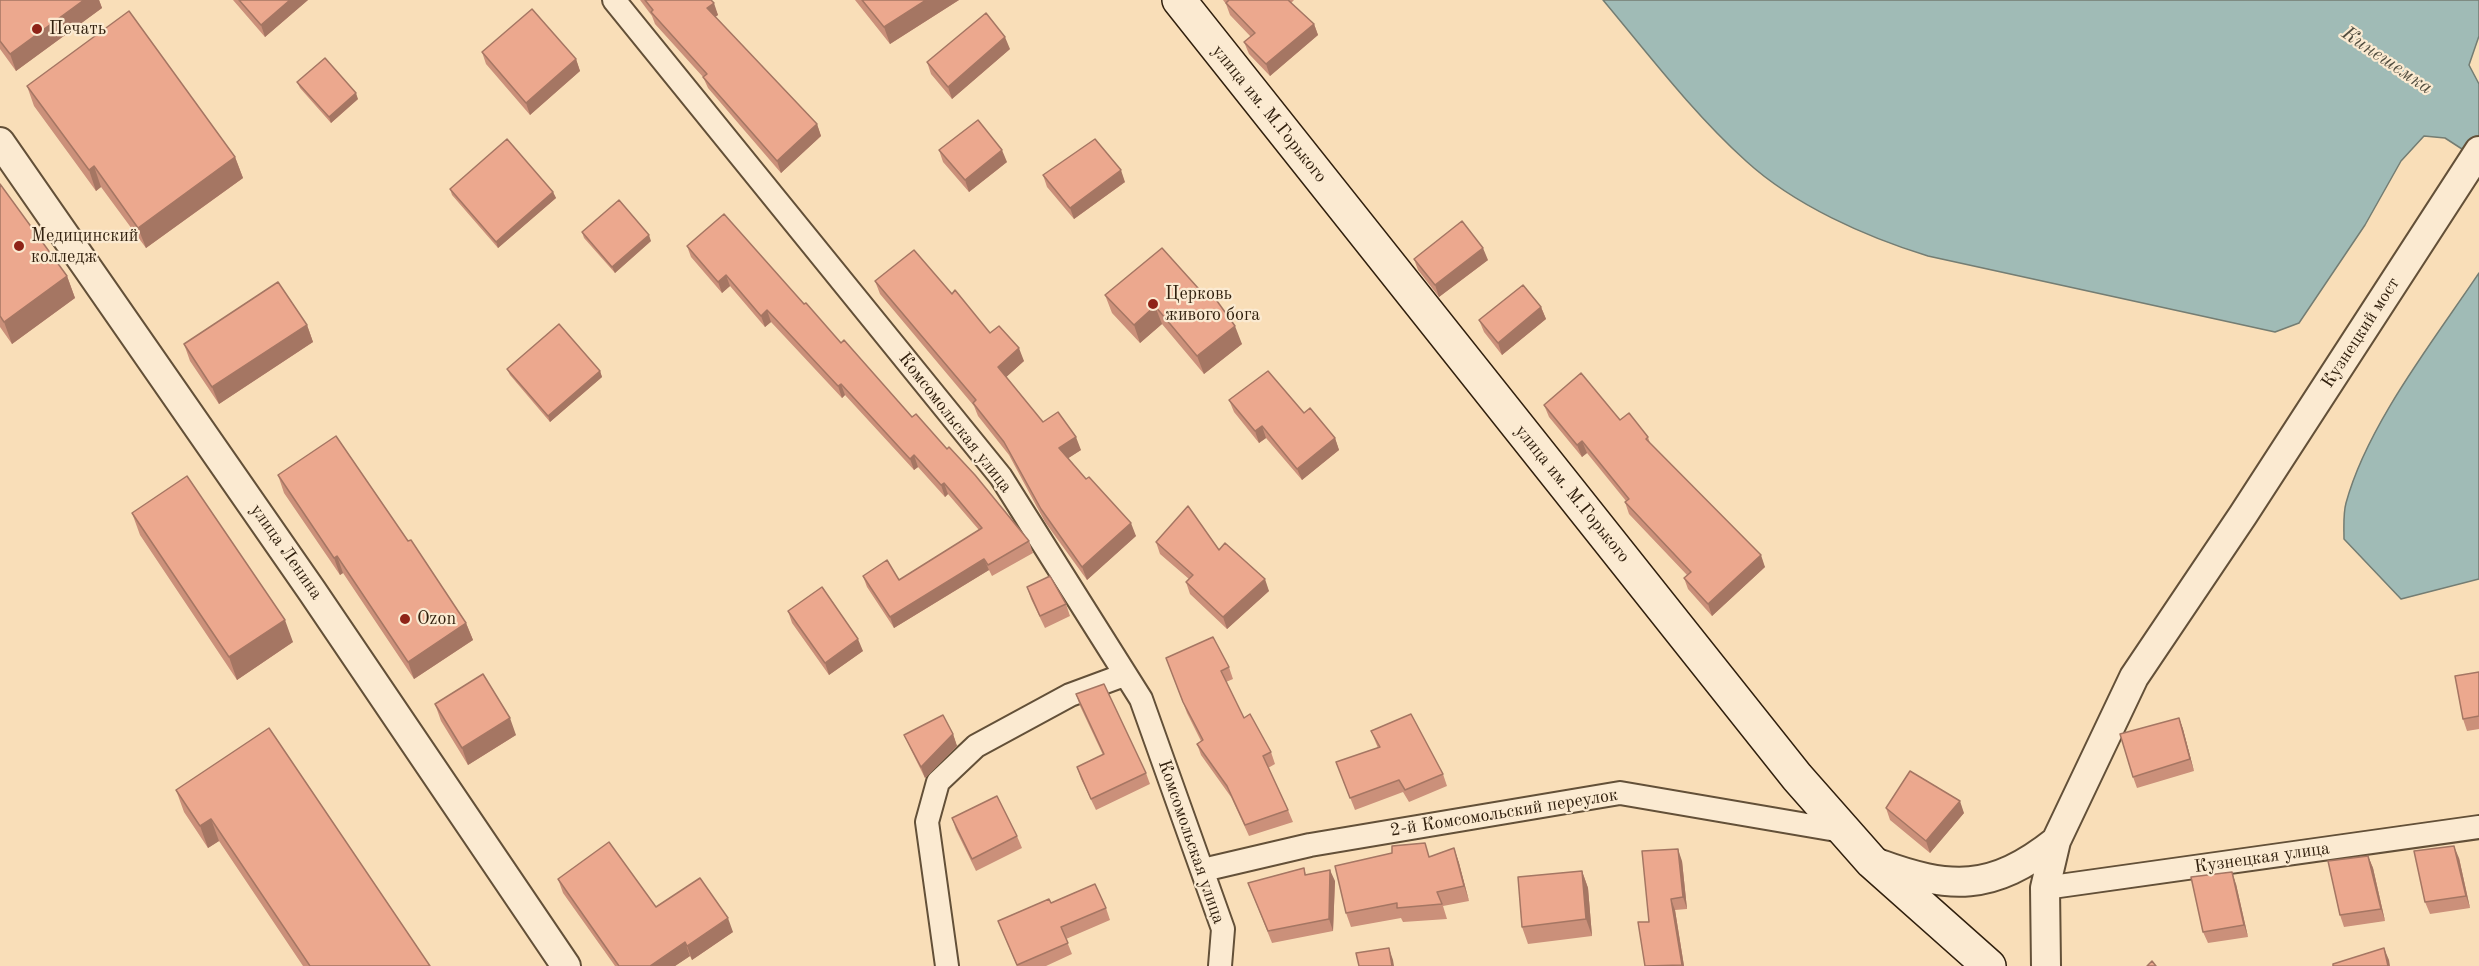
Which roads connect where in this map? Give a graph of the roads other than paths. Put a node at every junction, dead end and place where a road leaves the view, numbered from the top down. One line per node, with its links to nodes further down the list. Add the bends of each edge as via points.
1 (614, 0): 5 (street, Комсомольская улица, via 1001,477)
2 (1179, 0): 7 (main road, улица им. М.Горького)
3 (0, 142): 12 (street, улица Ленина)
4 (2479, 151): 8 (street, Кузнецкий мост, via 2134,677)
5 (1124, 675): 10 (street, Комсомольская улица, via 1141,699); 13 (street, via 1070,695 976,746 938,782 927,822)
6 (2479, 827): 11 (street, Кузнецкая улица)
7 (1842, 831): 9 (main road, улица им. М.Горького); 10 (street, 2-й Комсомольский переулок, via 1620,793 1310,845)
8 (2056, 841): 9 (street, via 2009,871 1956,884 1921,878); 11 (street, Кузнецкий мост)
9 (1872, 862): 15 (main road, улица им. М.Горького)
10 (1203, 870): 14 (street, Комсомольская улица, via 1222,929)
11 (2045, 888): 16 (street, Кузнецкий мост)
12 (566, 966)
13 (947, 966)
14 (1220, 966)
15 (1989, 966)
16 (2046, 966)

